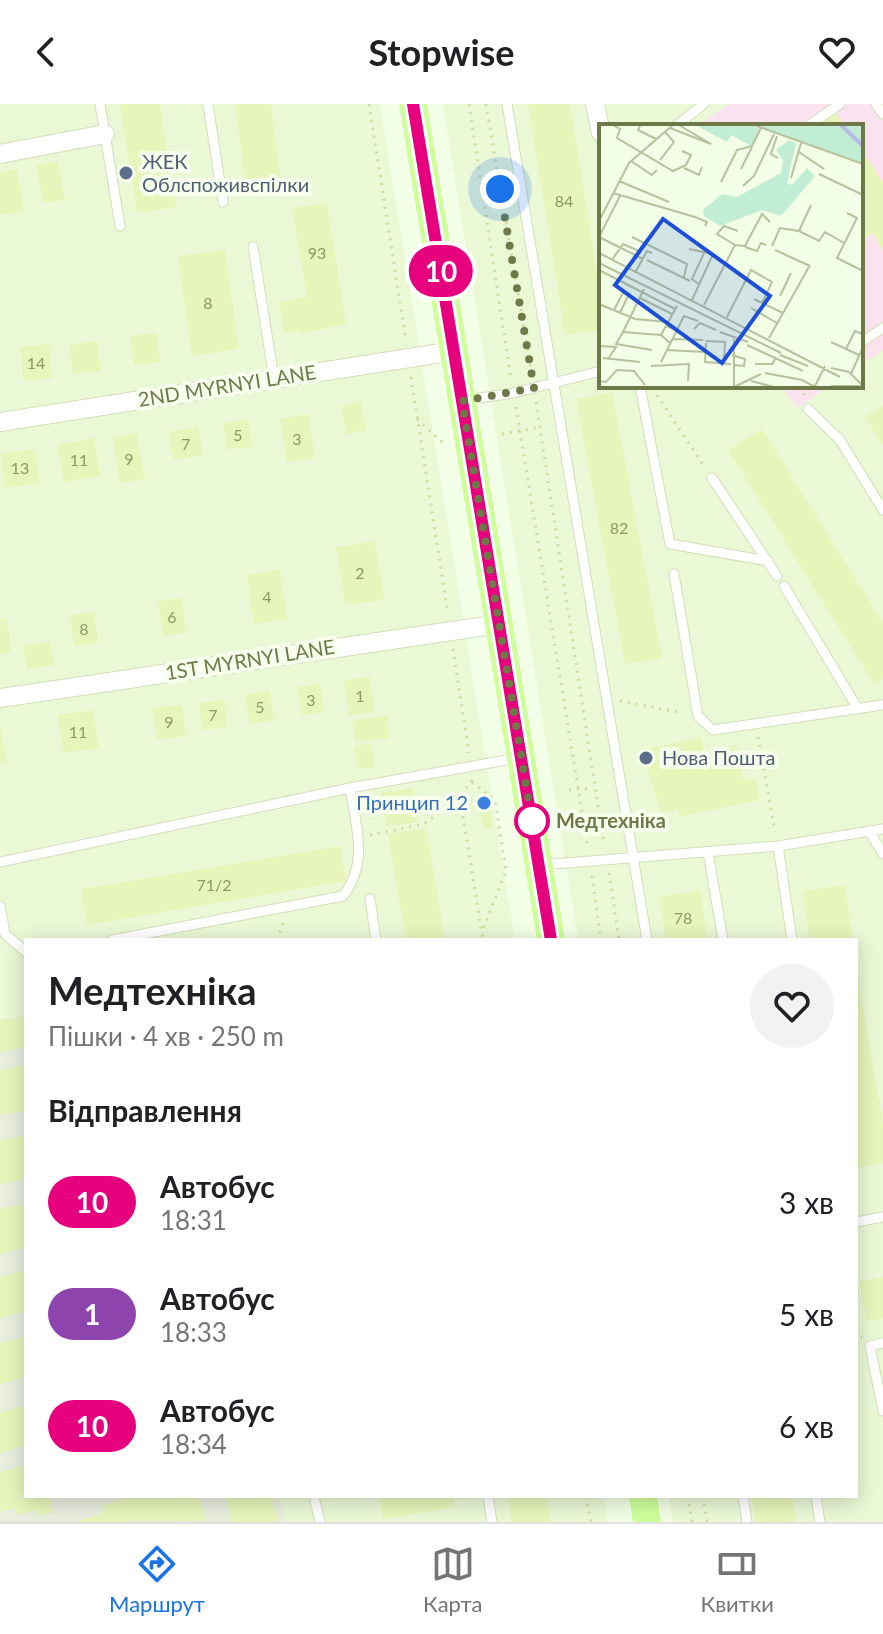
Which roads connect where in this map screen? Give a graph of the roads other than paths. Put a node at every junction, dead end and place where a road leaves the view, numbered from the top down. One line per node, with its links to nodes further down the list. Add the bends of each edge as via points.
1 (100, 104): 13 (lane)
2 (208, 104): 15 (lane)
3 (413, 104): 20 (main road)
4 (507, 104): 23 (lane)
5 (595, 104): 10 (street)
6 (704, 104): 11 (lane)
7 (840, 104): 12 (lane)
8 (876, 104): 9 (lane)
9 (883, 114)
10 (599, 124)
11 (679, 124)
12 (811, 124)
13 (105, 134): 14 (street); 16 (lane)
14 (0, 154)
15 (223, 202)
16 (120, 226)
17 (253, 247): 22 (lane)
18 (883, 328): 19 (lane)
19 (863, 341)
20 (454, 351): 22 (street, 2ND MYRNYI LANE); 25 (main road)
21 (599, 372): 23 (lane)
22 (274, 379): 27 (street, 2ND MYRNYI LANE)
23 (555, 383): 25 (lane); 45 (lane)
24 (640, 388): 30 (lane, via 670,544)
25 (462, 401): 34 (main road)
26 (808, 409): 29 (lane, via 840,440)
27 (0, 422)
28 (712, 478): 30 (lane)
29 (883, 510)
30 (768, 561): 32 (lane)
31 (674, 574): 37 (lane, via 698,716 713,730)
32 (777, 576)
33 (784, 586): 37 (lane)
34 (499, 624): 35 (street, 1ST MYRNYI LANE); 38 (main road)
35 (0, 698)
36 (883, 706): 37 (lane)
37 (858, 709)
38 (521, 758): 39 (lane); 47 (main road)
39 (350, 788): 46 (lane); 50 (lane, via 359,837 358,868 343,896)
40 (883, 829): 41 (lane)
41 (869, 831): 42 (lane); 44 (lane)
42 (778, 846): 43 (lane); 55 (lane)
43 (708, 852): 45 (lane); 54 (lane)
44 (883, 854)
45 (632, 857): 47 (lane); 53 (lane)
46 (0, 862)
47 (539, 865): 52 (main road)
48 (370, 899): 51 (lane)
49 (0, 906): 56 (lane, via 5,934)
50 (123, 938)
51 (376, 938)
52 (551, 938)
53 (647, 938)
54 (723, 938)
55 (792, 938)
56 (24, 950)
57 (883, 1217): 58 (lane)
58 (858, 1222)
59 (883, 1343): 60 (lane, via 870,1346)
60 (883, 1411)
61 (314, 1498): 66 (lane)
62 (488, 1498): 67 (lane)
63 (643, 1498): 68 (main road)
64 (743, 1498): 69 (lane)
65 (816, 1498): 70 (lane)
66 (320, 1522)
67 (492, 1522)
68 (647, 1522)
69 (747, 1522)
70 (820, 1522)

